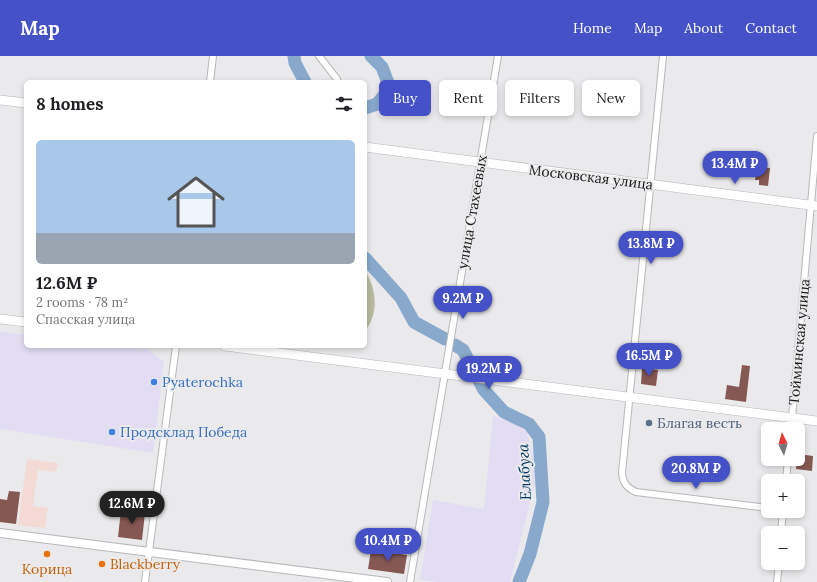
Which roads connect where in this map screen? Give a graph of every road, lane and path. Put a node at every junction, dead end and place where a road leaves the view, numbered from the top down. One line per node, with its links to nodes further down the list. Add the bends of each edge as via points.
1 (213, 56): 6 (street)
2 (319, 56): 5 (street)
3 (498, 56): 11 (street, улица Стахеевых)
4 (663, 56): 12 (street)
5 (337, 79)
6 (210, 80)
7 (0, 100): 8 (main road)
8 (24, 103)
9 (817, 136): 13 (street, Тойминская улица)
10 (367, 147): 11 (main road, Московская улица)
11 (480, 163): 12 (main road, Московская улица); 18 (street, улица Стахеевых)
12 (650, 184): 13 (main road, Московская улица); 19 (street)
13 (814, 206): 20 (street, Тойминская улица)
14 (0, 319): 15 (main road)
15 (24, 322)
16 (176, 348): 25 (street)
17 (241, 348): 18 (main road)
18 (445, 373): 19 (main road); 29 (street, улица Стахеевых)
19 (629, 396): 20 (main road); 23 (street, via 622,473 622,479 628,487 636,492)
20 (792, 418): 21 (main road); 22 (street, Тойминская улица)
21 (817, 421)
22 (792, 422)
23 (761, 507)
24 (0, 533): 25 (street)
25 (150, 552): 27 (street); 28 (street)
26 (778, 570): 30 (street)
27 (145, 582)
28 (387, 582)
29 (410, 582)
30 (777, 582)

